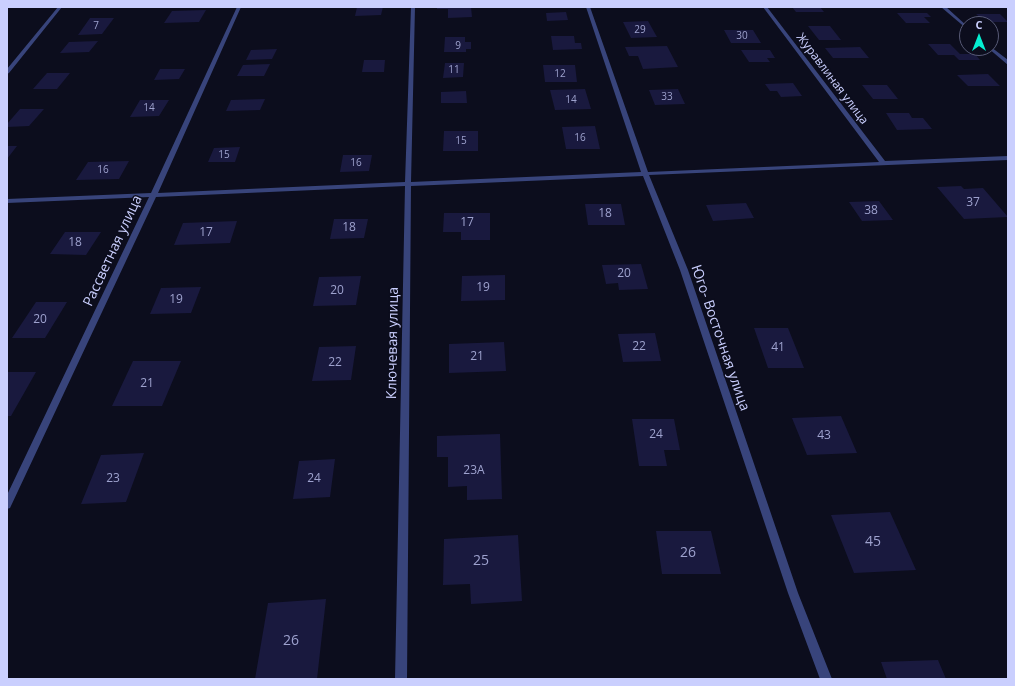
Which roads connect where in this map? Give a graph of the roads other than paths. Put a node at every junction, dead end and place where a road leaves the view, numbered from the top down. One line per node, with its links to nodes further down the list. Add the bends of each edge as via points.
1 (60, 7): 10 (street)
2 (239, 7): 15 (street, Рассветная улица)
3 (413, 7): 14 (street, Ключевая улица)
4 (588, 7): 13 (street, Юго- Восточная улица)
5 (765, 7): 12 (street, Журавлиная улица)
6 (943, 7): 7 (street)
7 (959, 21)
8 (999, 56): 9 (street)
9 (1008, 63)
10 (7, 72)
11 (1008, 158): 12 (street)
12 (884, 164): 13 (street)
13 (645, 173): 14 (street); 19 (street, Юго- Восточная улица, via 684,270 793,593)
14 (408, 185): 15 (street); 18 (street, Ключевая улица)
15 (153, 196): 16 (street); 17 (street, Рассветная улица)
16 (7, 201)
17 (7, 505)
18 (401, 679)
19 (826, 679)

